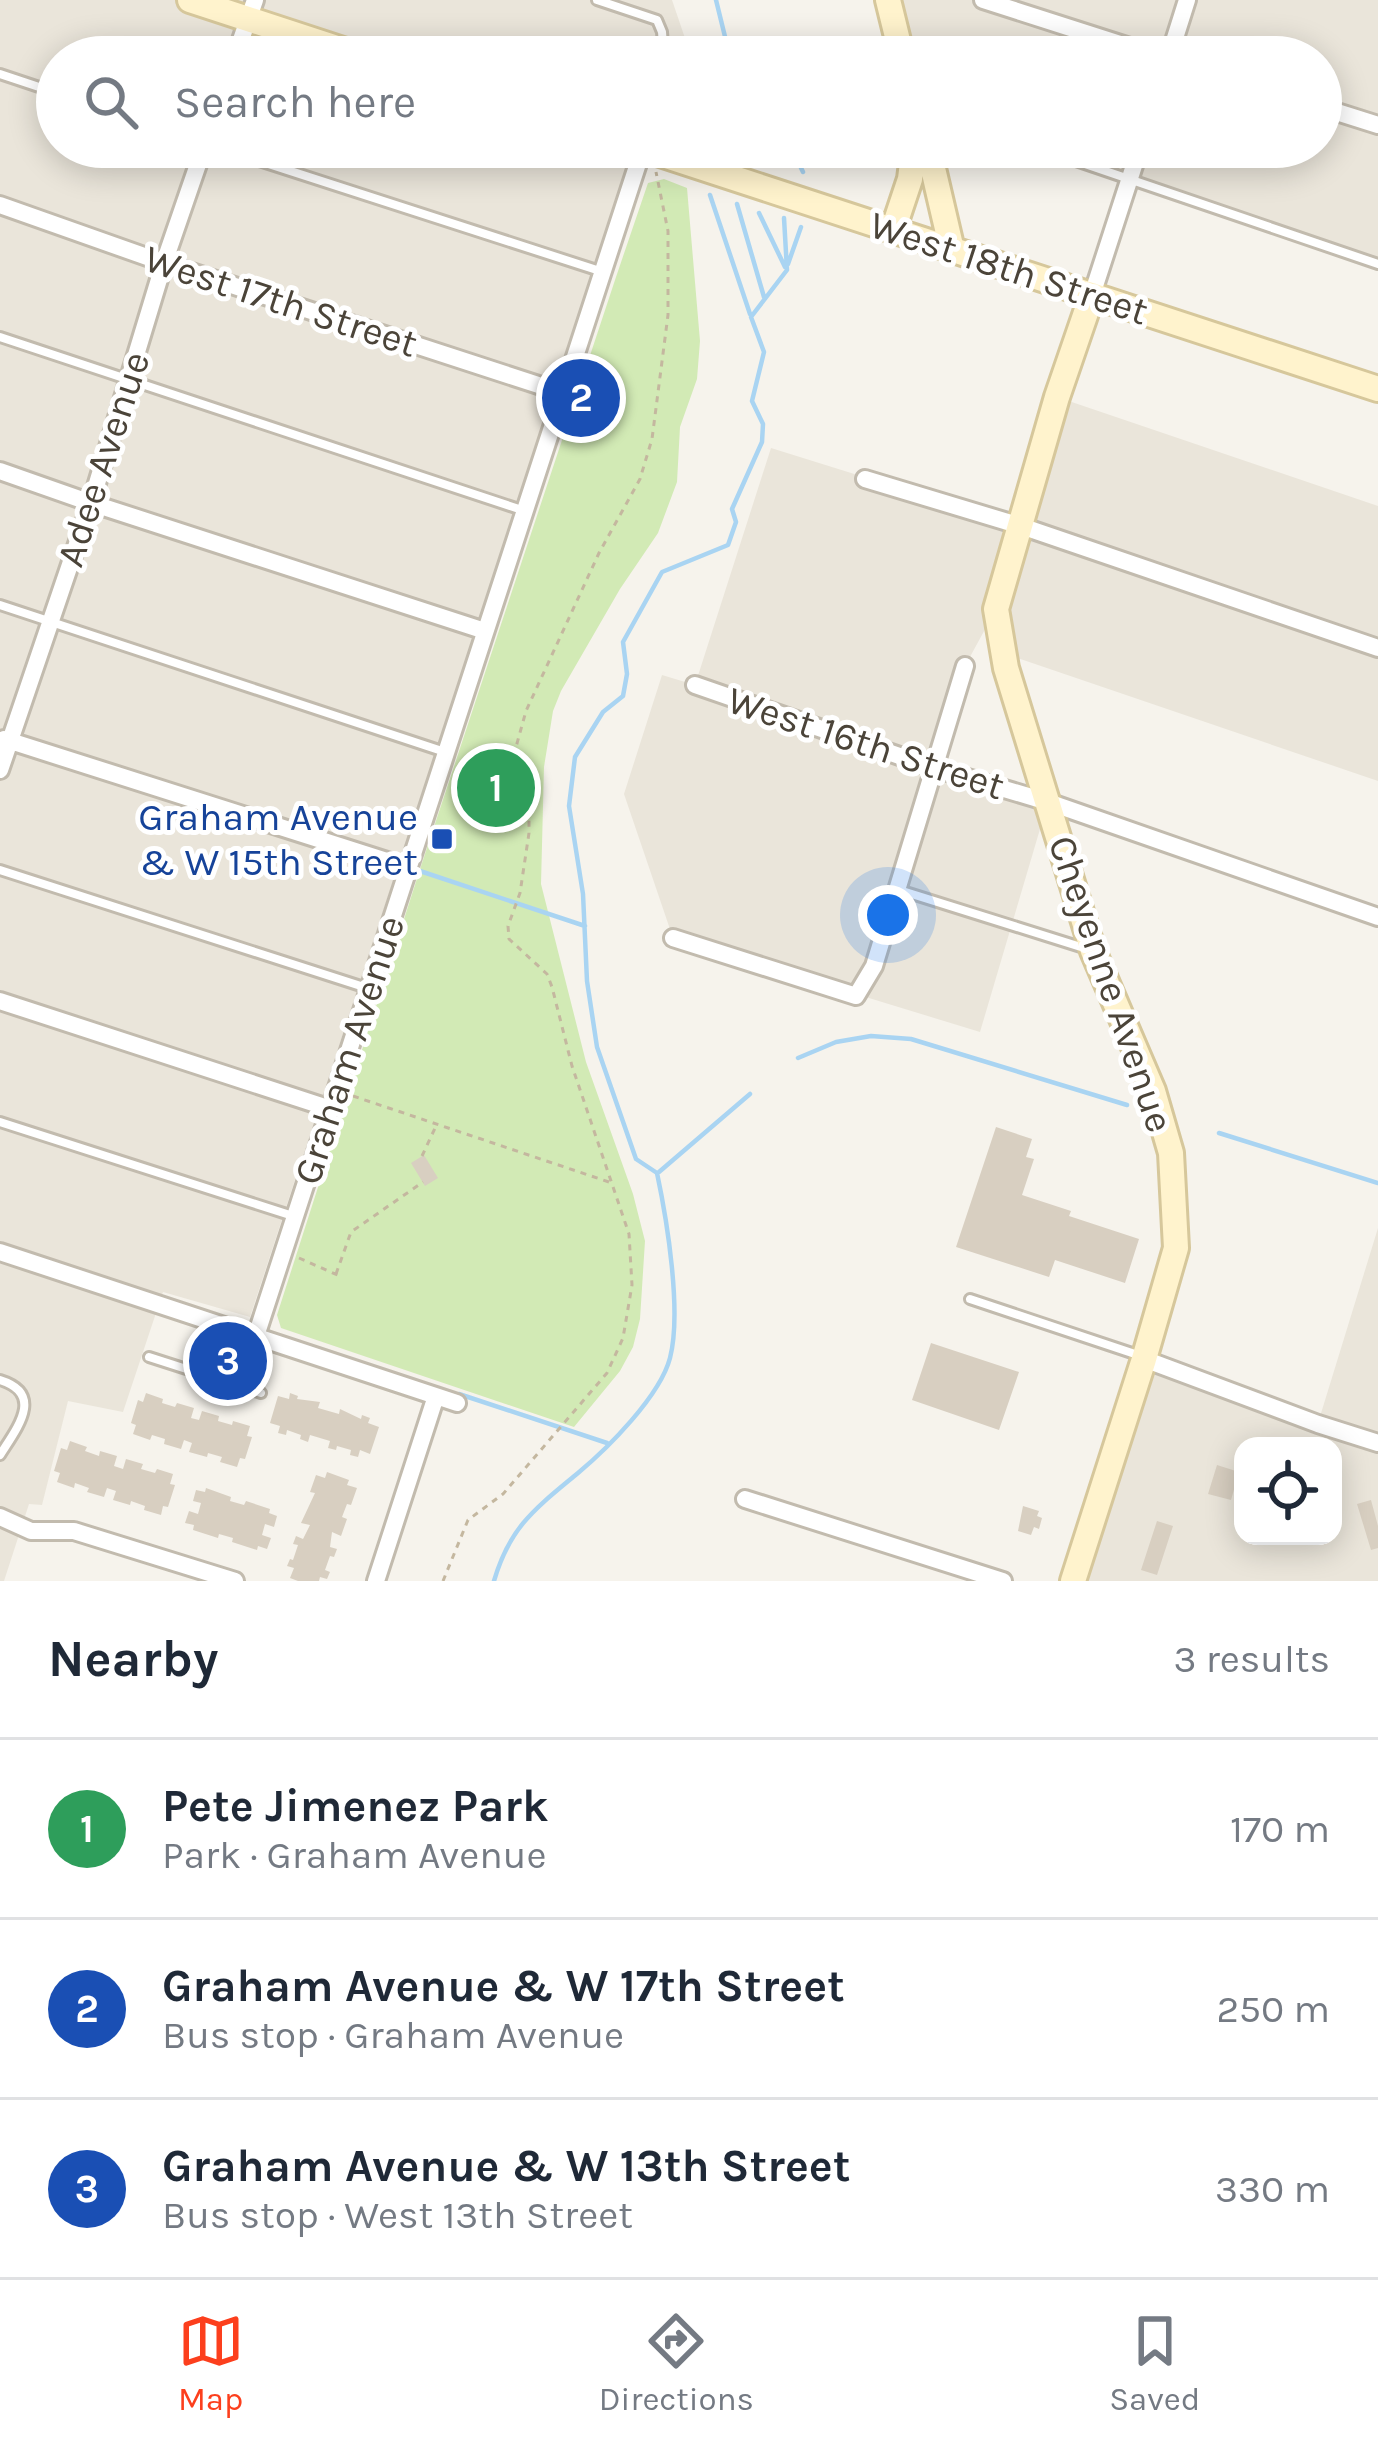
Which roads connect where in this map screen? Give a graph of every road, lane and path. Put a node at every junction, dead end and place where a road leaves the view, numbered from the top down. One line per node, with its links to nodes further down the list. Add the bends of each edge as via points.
1 (190, 0): 7 (street)
2 (597, 0): 6 (lane)
3 (888, 0): 10 (street)
4 (983, 0): 11 (street)
5 (1187, 0): 12 (street)
6 (616, 3): 9 (lane, via 658,20)
7 (252, 10): 8 (street)
8 (314, 36)
9 (662, 36)
10 (897, 36)
11 (1098, 36)
12 (1173, 36)
13 (0, 74): 14 (lane)
14 (36, 86)
15 (1342, 114): 16 (street)
16 (1378, 125)
17 (197, 168): 30 (street, Adee Avenue)
18 (281, 168): 32 (lane)
19 (637, 168): 32 (street, Graham Avenue)
20 (650, 168): 67 (path, via 668,232 668,315 652,439 518,734 529,833 508,926 509,939 547,974)
21 (704, 168): 28 (street, West 18th Street)
22 (911, 168): 28 (street)
23 (933, 168): 29 (street)
24 (1095, 168): 26 (lane)
25 (1134, 168): 26 (street)
26 (1130, 180): 31 (lane); 33 (street)
27 (0, 205): 30 (street, West 17th Street)
28 (892, 230): 29 (street, West 18th Street)
29 (952, 250): 33 (street, West 18th Street)
30 (164, 263): 35 (street, Adee Avenue); 37 (street, West 17th Street)
31 (1378, 265)
32 (603, 272): 37 (street, Graham Avenue)
33 (1092, 295): 36 (street, West 18th Street); 42 (street, Cheyenne Avenue)
34 (0, 337): 35 (lane)
35 (129, 380): 40 (street, Adee Avenue); 41 (lane)
36 (1378, 389)
37 (563, 393): 41 (street, Graham Avenue)
38 (0, 471): 40 (street)
39 (865, 479): 42 (street)
40 (92, 503): 44 (street, Adee Avenue); 45 (street)
41 (524, 511): 45 (street, Graham Avenue)
42 (1021, 526): 46 (street); 53 (street, Cheyenne Avenue, via 996,609)
43 (0, 605): 44 (lane)
44 (50, 622): 49 (street, Adee Avenue); 50 (lane)
45 (485, 631): 50 (street, Graham Avenue)
46 (1378, 648)
47 (964, 666): 51 (street)
48 (695, 686): 51 (street, West 16th Street)
49 (5, 740): 52 (street, Adee Avenue); 54 (street)
50 (447, 752): 54 (street, Graham Avenue)
51 (934, 768): 53 (street, West 16th Street); 56 (street)
52 (0, 770)
53 (1048, 802): 57 (street, West 16th Street); 59 (street, Cheyenne Avenue)
54 (409, 868): 60 (street, Graham Avenue)
55 (0, 870): 60 (lane)
56 (897, 889): 58 (street, via 874,967 856,996); 59 (lane)
57 (1378, 917)
58 (673, 938)
59 (1093, 951): 74 (street, Cheyenne Avenue, via 1171,1153 1176,1248)
60 (368, 988): 62 (street, Graham Avenue)
61 (0, 1001): 62 (street)
62 (331, 1099): 64 (path); 68 (street, Graham Avenue)
63 (0, 1122): 68 (lane)
64 (436, 1124): 65 (path); 67 (path)
65 (422, 1156)
66 (423, 1181): 69 (path, via 351,1232 339,1275)
67 (612, 1183): 86 (path, via 629,1234 632,1285 617,1353 503,1494 468,1520)
68 (295, 1216): 69 (street, Graham Avenue)
69 (284, 1251): 72 (street, Graham Avenue)
70 (0, 1252): 72 (street)
71 (970, 1299): 74 (lane)
72 (256, 1336): 76 (lane); 78 (street)
73 (149, 1358): 76 (lane)
74 (1144, 1359): 80 (street); 88 (street, Cheyenne Avenue)
75 (0, 1380): 81 (lane, via 24,1396 25,1412)
76 (239, 1386): 77 (lane)
77 (261, 1393)
78 (436, 1396): 79 (street); 85 (street)
79 (457, 1403)
80 (1378, 1443)
81 (0, 1455)
82 (745, 1499): 87 (street)
83 (0, 1516): 84 (street, via 31,1531 74,1532)
84 (235, 1581)
85 (376, 1581)
86 (442, 1581)
87 (1003, 1581)
88 (1073, 1581)

